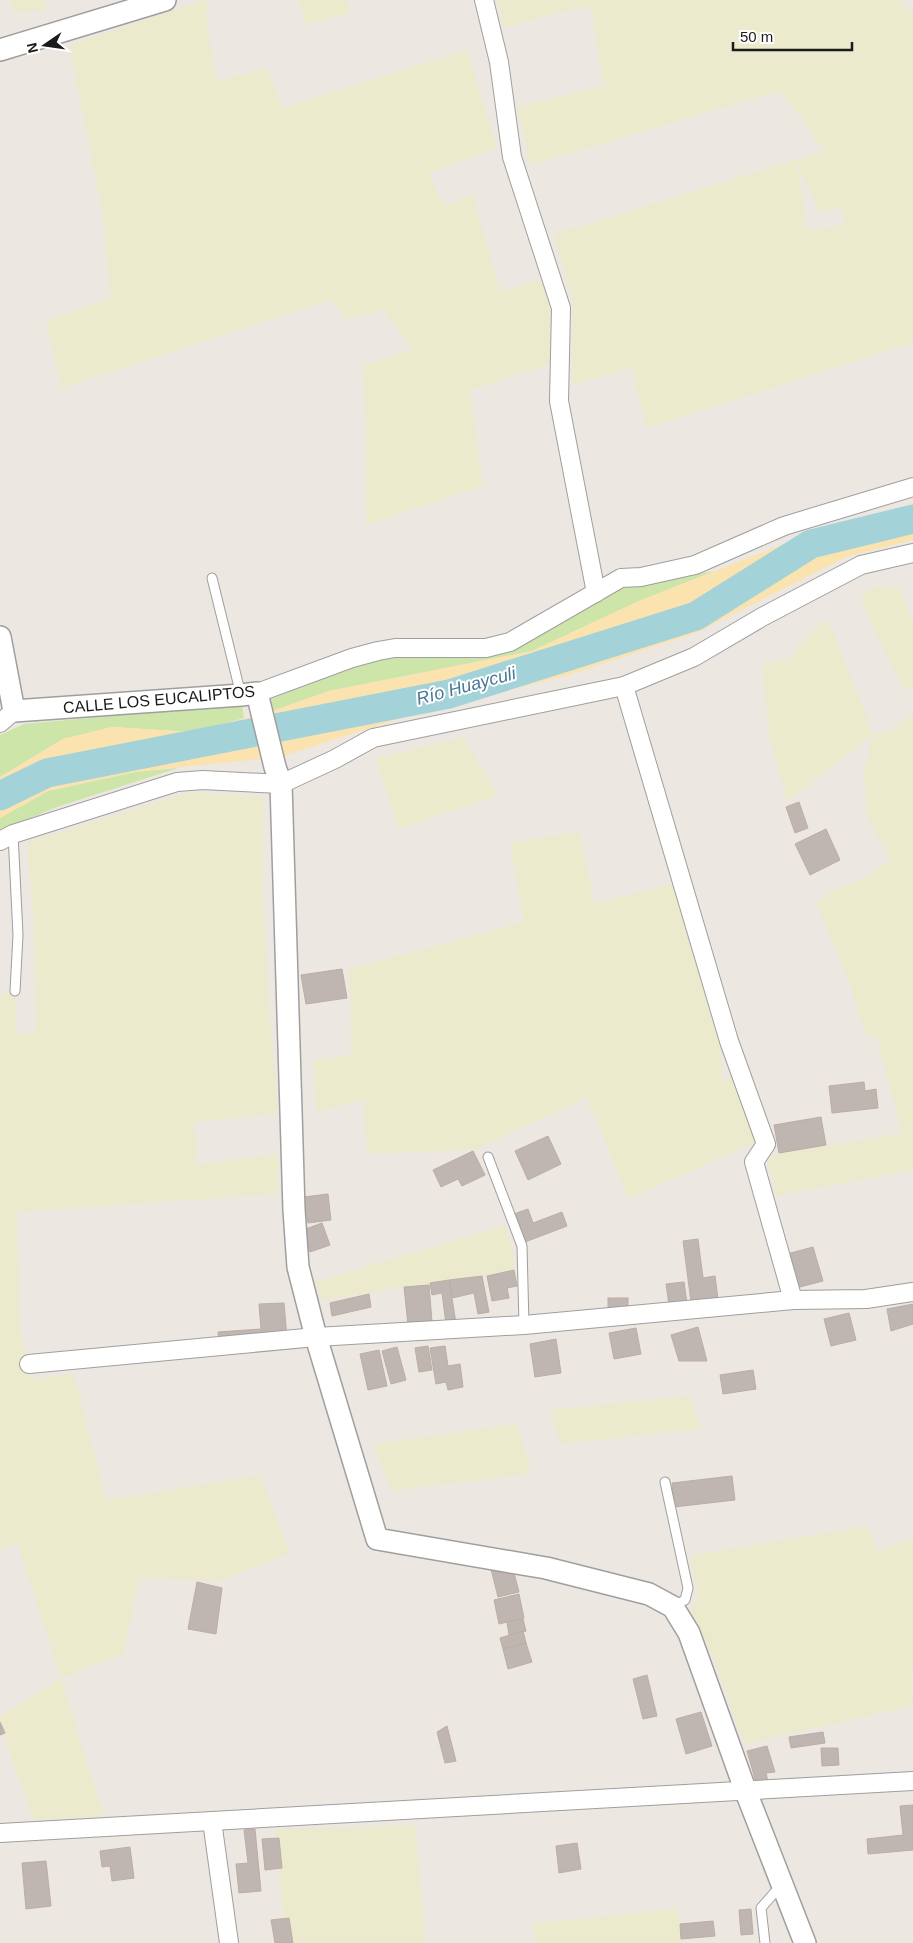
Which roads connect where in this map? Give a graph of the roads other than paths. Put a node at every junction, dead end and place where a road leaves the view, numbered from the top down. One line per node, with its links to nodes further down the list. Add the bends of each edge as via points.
1 (165, 0): 3 (street)
2 (484, 0): 7 (street, via 499,62 512,157 561,308 559,400)
3 (0, 50)
4 (913, 487): 7 (street, CALLE LOS EUCALIPTOS, via 784,526 694,564 640,577 621,578)
5 (913, 553): 9 (street, via 861,565 762,616 694,657)
6 (212, 578): 10 (lane)
7 (596, 593): 10 (street, CALLE LOS EUCALIPTOS, via 510,642 486,648 395,648 378,651 352,658)
8 (0, 637): 11 (street)
9 (624, 686): 12 (street, via 373,738); 17 (street, via 729,1042 766,1144 754,1162)
10 (253, 699): 11 (street, CALLE LOS EUCALIPTOS); 12 (street)
11 (7, 717)
12 (278, 776): 13 (street, via 177,782); 19 (street, via 294,1210 298,1267)
13 (6, 837): 14 (lane, via 18,935)
14 (15, 992)
15 (488, 1157): 18 (lane, via 522,1246)
16 (913, 1292): 17 (street, via 866,1299)
17 (793, 1300): 18 (street)
18 (524, 1325): 19 (street)
19 (316, 1337): 20 (street); 22 (street, via 377,1539 546,1568 650,1594)
20 (29, 1364)
21 (665, 1482): 22 (lane, via 688,1588 685,1600)
22 (673, 1606): 24 (street, via 689,1633)
23 (913, 1781): 24 (street)
24 (746, 1792): 25 (street); 27 (street)
25 (212, 1821): 26 (street); 28 (street)
26 (0, 1833)
27 (782, 1884): 29 (lane, via 761,1908); 30 (street)
28 (229, 1943)
29 (766, 1943)
30 (805, 1943)

